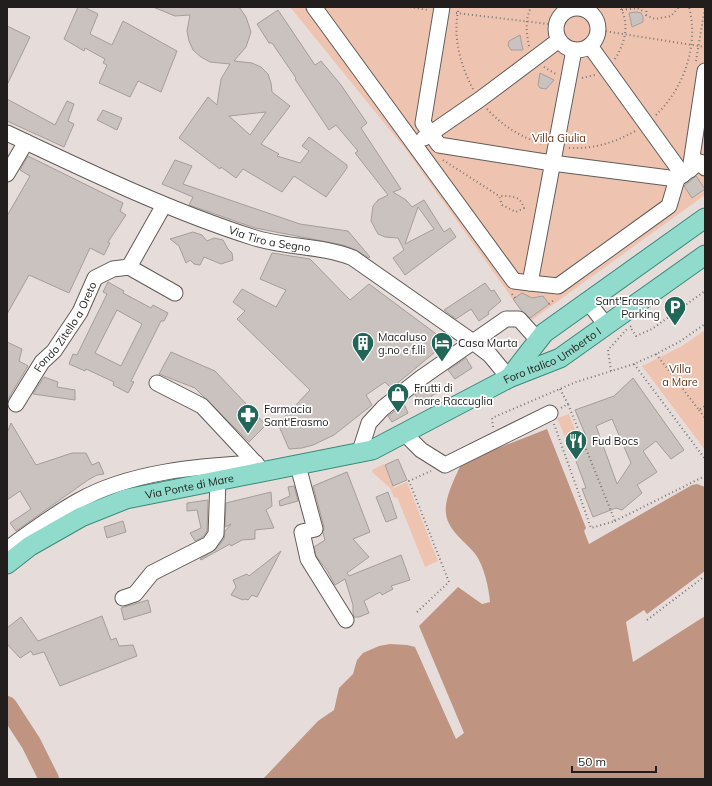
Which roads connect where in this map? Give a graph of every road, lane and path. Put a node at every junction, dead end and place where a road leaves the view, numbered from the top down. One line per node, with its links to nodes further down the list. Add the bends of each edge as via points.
1 (314, 7): 19 (street)
2 (410, 7): 6 (path)
3 (626, 7): 9 (path, via 622,10 637,8)
4 (647, 7): 9 (path)
5 (679, 7): 9 (path, via 676,12 664,19 650,17)
6 (442, 9): 11 (path); 17 (street, via 423,123)
7 (589, 9): 8 (street); 10 (street, via 598,24)
8 (563, 10): 11 (street)
9 (645, 12)
10 (598, 30): 12 (street, via 595,41); 13 (path)
11 (558, 32): 14 (street, via 568,48); 17 (street)
12 (590, 46): 14 (street); 21 (street)
13 (705, 47)
14 (574, 50): 20 (street)
15 (705, 71): 21 (street)
16 (7, 133): 18 (street, Via Tiro a Segno)
17 (435, 139): 19 (street); 20 (street); 23 (path, via 436,156)
18 (26, 142): 22 (street); 24 (street, Via Tiro a Segno)
19 (416, 144): 28 (street, via 514,281)
20 (552, 163): 21 (street); 28 (street)
21 (689, 173): 28 (street, via 669,206 562,284 558,286)
22 (7, 174)
23 (500, 196): 23 (path, via 502,205 516,212 524,208 522,202 513,196)
24 (164, 205): 27 (street); 37 (street, Via Tiro a Segno, via 270,242 341,253 353,258)
25 (705, 218): 31 (main road, Foro Italico Umberto I)
26 (705, 255): 33 (main road, Foro Italico Umberto I)
27 (129, 267): 30 (street); 44 (street, Fondo Zitello a Oreto, via 113,269 95,278 80,312 54,351 42,362)
28 (530, 283)
29 (705, 291): 35 (path, via 652,329 636,336)
30 (175, 293)
31 (588, 302): 33 (street, Foro Italico Umberto I); 36 (main road, Foro Italico Umberto I)
32 (636, 323): 35 (path)
33 (606, 324): 41 (main road, Foro Italico Umberto I, via 560,358)
34 (705, 324): 38 (path, via 680,342)
35 (630, 327): 40 (path, via 608,350)
36 (538, 340): 37 (street, via 519,319 506,319); 41 (main road, Foro Italico Umberto I)
37 (473, 342): 41 (street, Via Tiro a Segno, via 490,355); 52 (street, via 383,408 368,423)
38 (656, 354): 39 (path); 47 (path)
39 (634, 364): 40 (path); 53 (path)
40 (611, 371): 43 (path)
41 (509, 378): 50 (main road, Via Ponte di Mare)
42 (157, 383): 56 (street, via 202,406)
43 (560, 389): 45 (path); 51 (path, via 492,418)
44 (16, 404)
45 (568, 404): 48 (path); 59 (path)
46 (705, 406): 47 (path)
47 (699, 410): 49 (path)
48 (550, 413): 51 (street); 59 (path, via 591,528)
49 (705, 418)
50 (404, 433): 52 (main road, Via Ponte di Mare); 54 (street, via 422,450)
51 (494, 440): 54 (street)
52 (359, 454): 55 (main road, Via Ponte di Mare)
53 (705, 459)
54 (445, 465): 64 (path, via 409,481 449,582)
55 (298, 466): 56 (main road, Via Ponte di Mare); 65 (street, via 315,529 302,532 308,559)
56 (260, 467): 58 (main road, Via Ponte di Mare); 60 (street, via 225,464 117,483 79,500 52,516)
57 (705, 476): 59 (path)
58 (218, 481): 61 (main road, Via Ponte di Mare, via 126,498 81,517 30,546); 63 (street, via 216,534 209,544 152,573 135,594)
59 (615, 521)
60 (7, 549)
61 (7, 564)
62 (705, 576): 66 (path)
63 (123, 598)
64 (417, 612)
65 (346, 620)
66 (647, 620)

